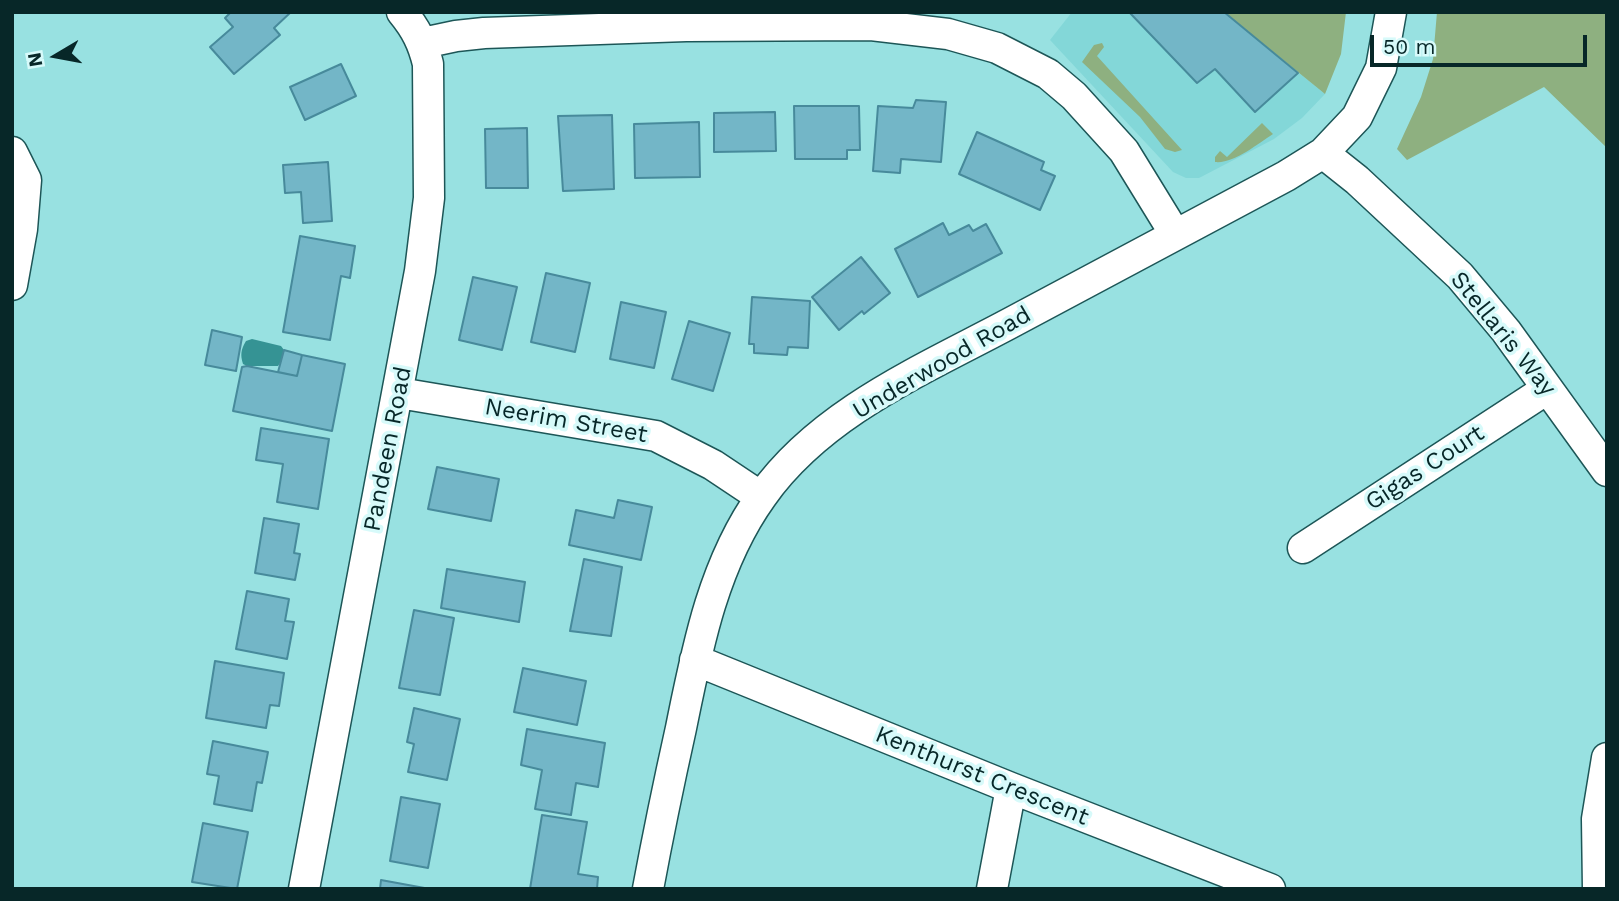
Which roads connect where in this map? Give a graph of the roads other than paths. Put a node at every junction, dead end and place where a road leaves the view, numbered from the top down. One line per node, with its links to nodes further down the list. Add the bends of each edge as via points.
1 (402, 12): 4 (street, Pandeen Road)
2 (1391, 12): 6 (street, Underwood Road, via 1381,68 1357,117)
3 (685, 19): 4 (street, via 484,33); 7 (street, via 871,25 948,34 997,48 1048,74 1074,96 1124,151)
4 (423, 43): 10 (street, Pandeen Road, via 429,82 429,198)
5 (12, 152): 8 (street, via 26,180)
6 (1323, 153): 7 (street, Underwood Road); 9 (street, Stellaris Way, via 1460,276)
7 (1175, 234): 12 (street, Underwood Road, via 876,396 802,450)
8 (12, 285)
9 (1547, 388): 11 (street, Stellaris Way); 13 (street, Gigas Court)
10 (399, 393): 12 (street, Neerim Street, via 656,436 713,465); 17 (street, Pandeen Road)
11 (1607, 471)
12 (761, 497): 14 (street, Underwood Road, via 717,580)
13 (1303, 548)
14 (695, 660): 16 (street, Kenthurst Crescent); 18 (street, Underwood Road)
15 (1607, 758): 21 (street, via 1597,819)
16 (1011, 788): 19 (street); 20 (street, Kenthurst Crescent)
17 (304, 889)
18 (648, 889)
19 (992, 889)
20 (1270, 889)
21 (1598, 889)

